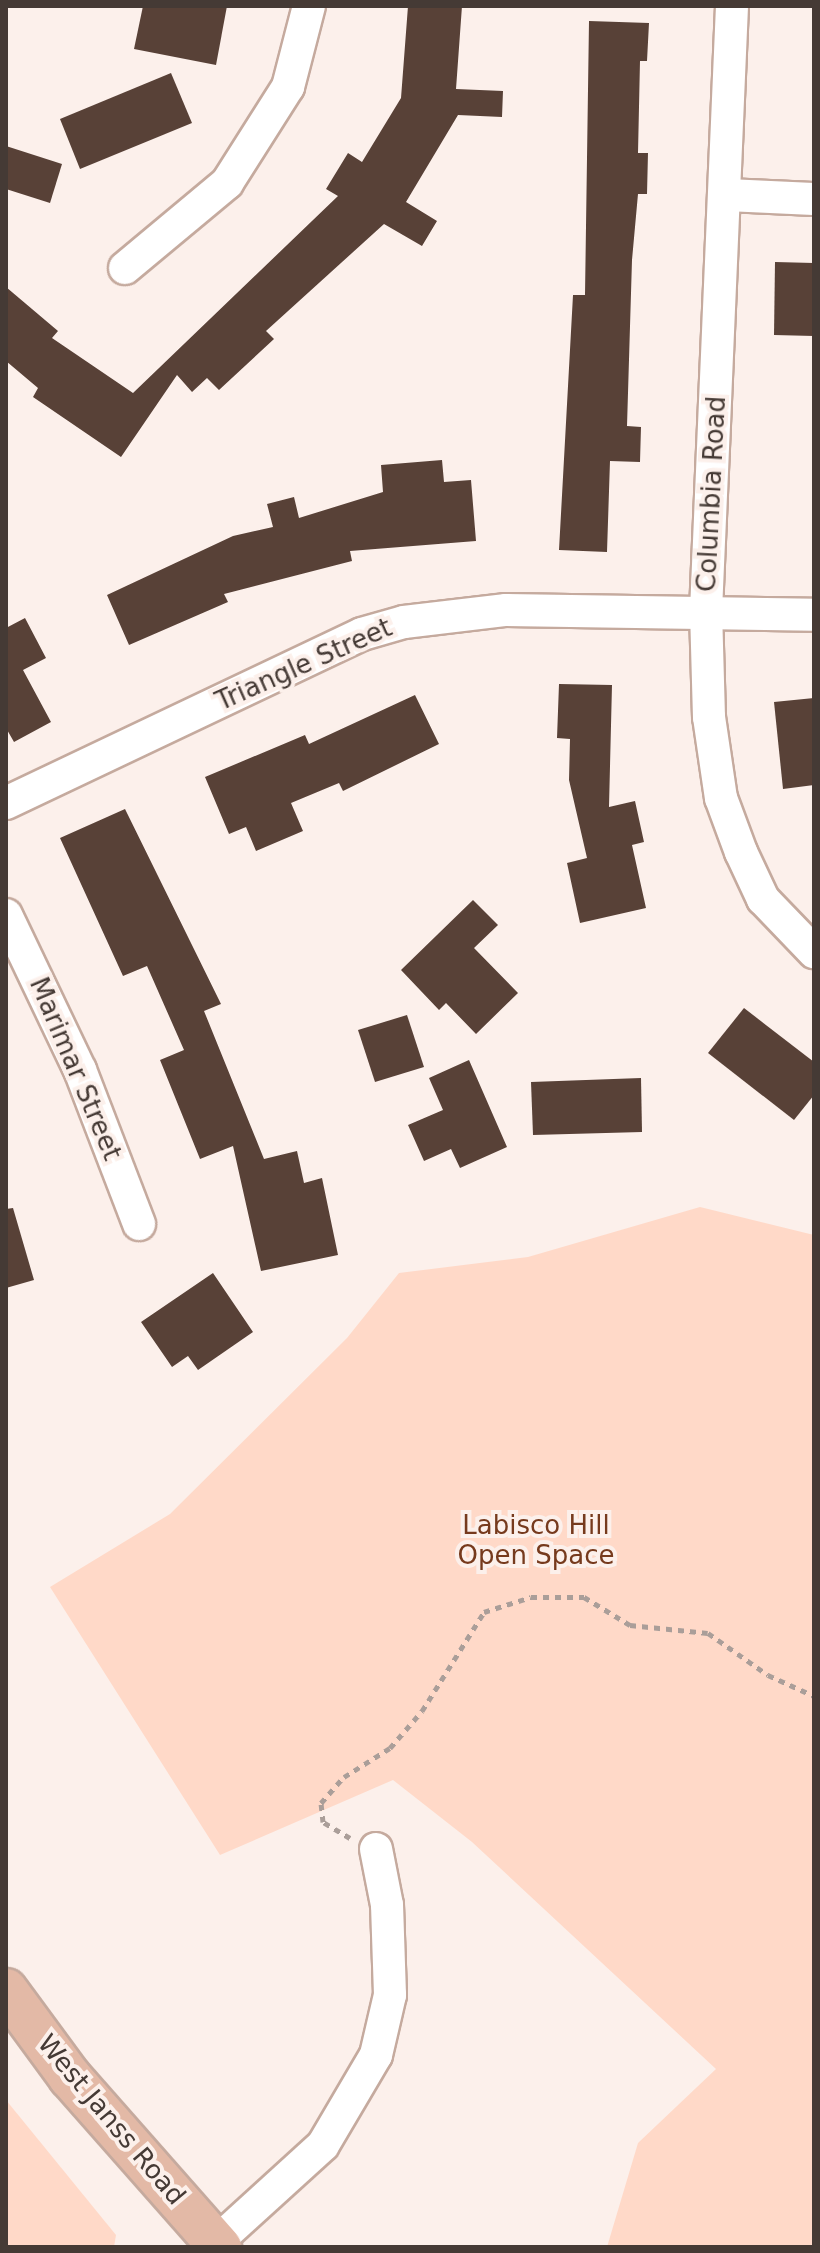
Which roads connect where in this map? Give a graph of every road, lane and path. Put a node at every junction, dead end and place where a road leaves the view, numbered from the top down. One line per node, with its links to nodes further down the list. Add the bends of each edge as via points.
1 (309, 6): 5 (street, via 288,87 227,183)
2 (732, 6): 3 (street, Columbia Road)
3 (727, 195): 4 (street); 6 (street, Columbia Road)
4 (814, 199)
5 (125, 268)
6 (706, 610): 7 (street, Triangle Street); 8 (street, Triangle Street, via 450,612 404,622 362,634); 10 (street, Columbia Road, via 709,717 721,798 763,899)
7 (814, 615)
8 (6, 803)
9 (6, 915): 11 (street, Marimar Street, via 80,1070)
10 (814, 952)
11 (139, 1224)
12 (814, 1696): 13 (path, via 768,1675 708,1633 630,1625 584,1597 531,1597 484,1612 422,1711 390,1748 344,1777 321,1803 331,1830)
13 (376, 1849): 15 (street, via 387,1905 390,1995 376,2055 323,2145)
14 (6, 1990): 15 (main road, West Janss Road, via 70,2077)
15 (216, 2246)

